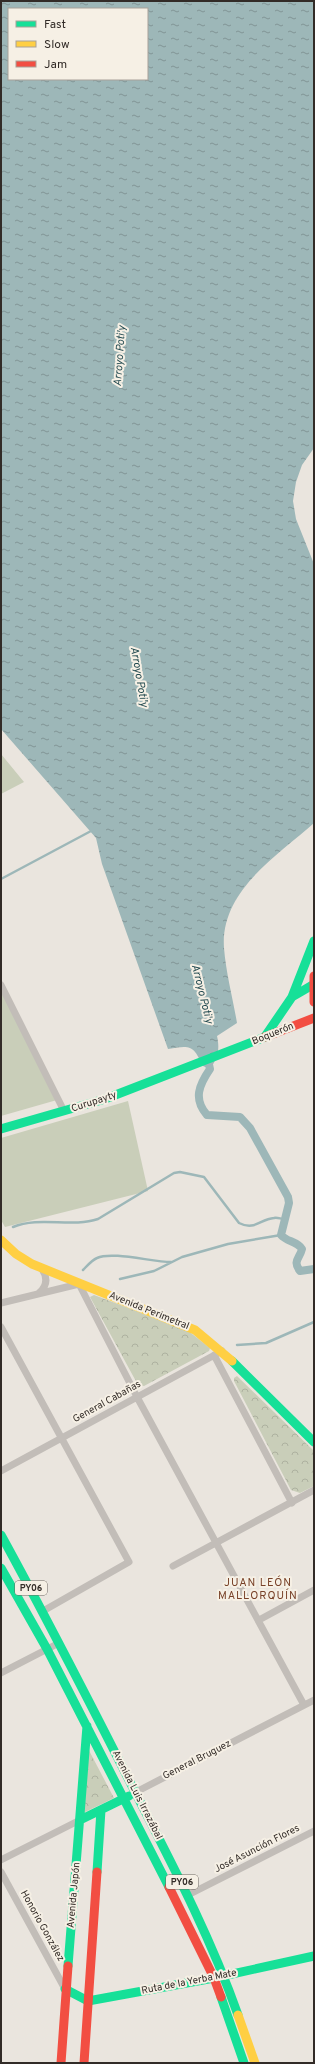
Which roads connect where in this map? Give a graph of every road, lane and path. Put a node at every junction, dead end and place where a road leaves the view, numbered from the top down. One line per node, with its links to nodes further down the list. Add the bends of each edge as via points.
1 (314, 941): 4 (main road)
2 (314, 981): 4 (main road); 5 (main road)
3 (1, 985): 9 (street)
4 (292, 997): 7 (main road)
5 (314, 1002)
6 (314, 1018): 7 (main road, Boquerón)
7 (264, 1037): 8 (main road, Boquerón)
8 (184, 1068): 9 (main road, Curupayty, via 105,1099)
9 (64, 1111): 10 (main road, Curupayty)
10 (1, 1129)
11 (1, 1240): 12 (main road, Avenida Perimetral, via 25,1260)
12 (42, 1268): 13 (main road, Avenida Perimetral); 14 (street, via 46,1283)
13 (79, 1284): 14 (street); 17 (main road, Avenida Perimetral, via 184,1324 201,1334); 18 (street)
14 (39, 1294): 15 (street)
15 (1, 1303)
16 (1, 1327): 19 (street)
17 (218, 1353): 18 (street, General Cabañas); 20 (main road, Avenida Perimetral); 23 (street)
18 (137, 1397): 19 (street, General Cabañas); 25 (street)
19 (61, 1439): 21 (street, General Cabañas); 29 (street, via 129,1562)
20 (314, 1442)
21 (1, 1471)
22 (314, 1490): 23 (street)
23 (292, 1503): 25 (street)
24 (1, 1535): 29 (main road, Avenida Luis Irrazábal / PY06)
25 (217, 1543): 26 (street); 30 (street)
26 (173, 1566)
27 (1, 1568): 32 (main road, Avenida Luis Irrazábal / PY06)
28 (314, 1590): 30 (street)
29 (43, 1611): 31 (main road, Avenida Luis Irrazábal / PY06)
30 (259, 1620): 35 (street)
31 (59, 1643): 32 (street); 37 (main road, Avenida Luis Irrazábal / PY06)
32 (47, 1649): 33 (street); 36 (main road, Avenida Luis Irrazábal / PY06)
33 (1, 1673)
34 (314, 1700): 35 (street, General Bruguez)
35 (304, 1705): 37 (street, General Bruguez)
36 (87, 1726): 38 (main road, Avenida Luis Irrazábal / PY06); 40 (main road, Avenida Japón)
37 (136, 1792): 38 (main road, General Bruguez); 44 (main road, Avenida Luis Irrazábal / PY06)
38 (124, 1798): 39 (main road, General Bruguez); 47 (main road, Avenida Luis Irrazábal / PY06)
39 (101, 1810): 40 (main road, General Bruguez); 49 (main road, Avenida Japón)
40 (80, 1820): 42 (street); 48 (main road, Avenida Japón)
41 (314, 1831): 44 (street, José Asunción Flores)
42 (1, 1860)
43 (1, 1872): 48 (street, Honorio González)
44 (188, 1895): 46 (main road, Avenida Luis Irrazábal / PY06)
45 (314, 1956): 46 (main road, Ruta de la Yerba Mate)
46 (224, 1975): 47 (main road, Ruta de la Yerba Mate); 53 (main road, Avenida Luis Irrazábal / PY06)
47 (214, 1978): 49 (main road, Ruta de la Yerba Mate); 52 (main road, Avenida Luis Irrazábal / PY06)
48 (65, 1989): 49 (main road); 50 (main road, Avenida Japón)
49 (88, 2001): 51 (main road, Avenida Japón)
50 (61, 2063)
51 (84, 2063)
52 (244, 2063)
53 (255, 2063)

